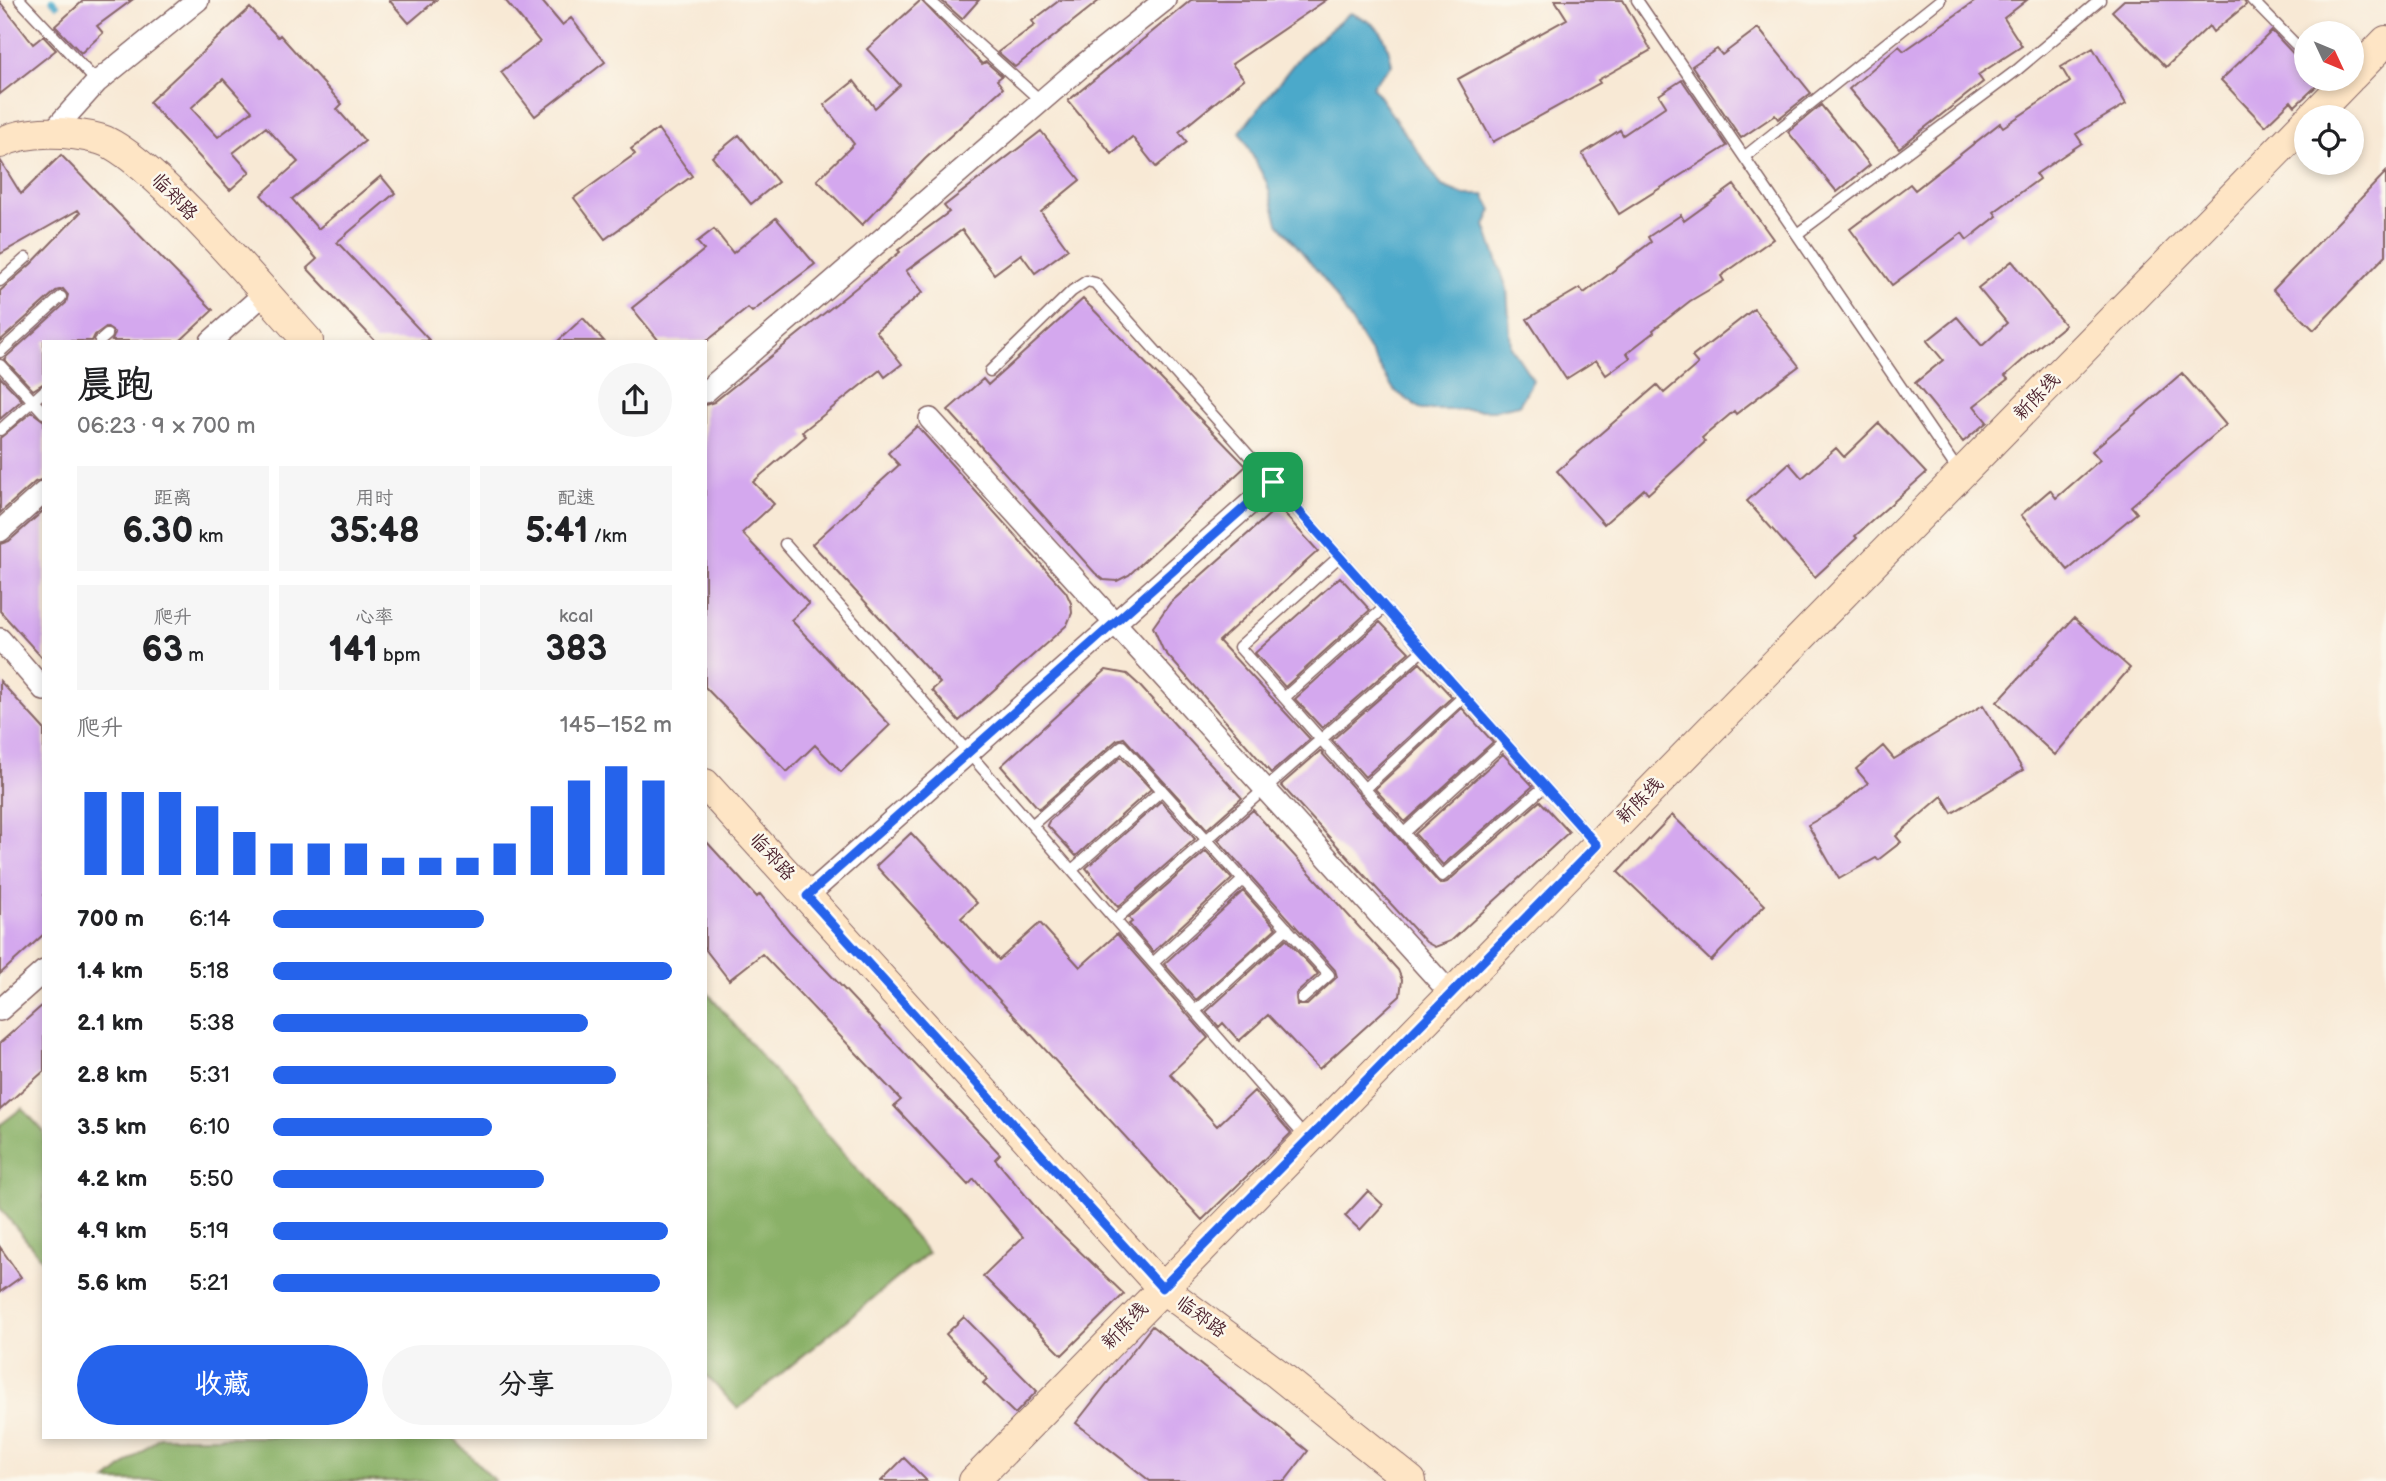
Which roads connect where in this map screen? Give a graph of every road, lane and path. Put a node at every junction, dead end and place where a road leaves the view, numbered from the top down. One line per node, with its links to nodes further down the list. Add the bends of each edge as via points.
1 (20, 0): 12 (lane)
2 (198, 0): 12 (street)
3 (929, 0): 14 (lane)
4 (1166, 0): 14 (street)
5 (1637, 0): 19 (lane)
6 (1940, 0): 19 (lane)
7 (2100, 0): 20 (lane, via 2017,70)
8 (2252, 0): 10 (lane)
9 (2386, 41): 11 (street)
10 (2294, 43)
11 (2364, 61)
12 (97, 82): 16 (street)
13 (2334, 91): 15 (street)
14 (1041, 101): 30 (street)
15 (2322, 105)
16 (51, 133): 18 (street, 临郑路); 23 (street, 临郑路, via 101,139 144,166)
17 (2294, 134): 36 (street, 新陈线)
18 (0, 143)
19 (1744, 158): 20 (lane)
20 (1797, 234): 36 (lane)
21 (26, 258): 22 (lane)
22 (0, 281)
23 (265, 293): 25 (street); 26 (street, 临郑路)
24 (61, 297): 27 (lane)
25 (212, 340)
26 (307, 340)
27 (0, 352)
28 (0, 365): 32 (lane)
29 (990, 371): 37 (lane, via 1072,290 1087,281 1095,283)
30 (707, 390)
31 (42, 393): 32 (lane)
32 (33, 401): 33 (lane); 35 (lane)
33 (42, 411)
34 (930, 419): 43 (street)
35 (0, 430)
36 (1961, 475): 60 (street, 新陈线)
37 (1273, 482): 41 (lane); 43 (street)
38 (42, 494): 39 (street)
39 (0, 531)
40 (785, 544): 51 (lane)
41 (1340, 556): 42 (lane); 48 (lane, via 1238,648)
42 (1385, 607): 45 (lane); 48 (lane)
43 (1114, 624): 51 (street); 54 (street)
44 (0, 639): 46 (street)
45 (1423, 650): 47 (lane); 49 (lane)
46 (42, 688)
47 (1464, 696): 50 (lane); 55 (lane)
48 (1284, 698): 49 (lane)
49 (1321, 739): 54 (lane); 55 (lane)
50 (1504, 742): 53 (lane); 58 (lane)
51 (970, 752): 57 (lane); 63 (street)
52 (707, 786): 63 (street, 临郑路)
53 (1544, 787): 58 (lane, via 1442,876); 60 (lane)
54 (1264, 789): 59 (lane); 68 (street)
55 (1364, 789): 58 (lane)
56 (1162, 790): 57 (lane, via 1122,746); 59 (lane); 61 (lane)
57 (1032, 825): 61 (lane)
58 (1404, 833)
59 (1207, 839): 62 (lane); 64 (lane)
60 (1597, 845): 68 (street, 新陈线)
61 (1072, 870): 64 (lane)
62 (1242, 880): 65 (lane); 66 (lane)
63 (807, 896): 73 (street, 临郑路)
64 (1115, 920): 66 (lane)
65 (1287, 928): 69 (lane, via 1329,975); 71 (lane)
66 (1153, 962): 71 (lane)
67 (42, 973): 70 (street)
68 (1451, 994): 72 (street, 新陈线)
69 (1303, 999)
70 (0, 1010)
71 (1195, 1011): 72 (lane)
72 (1308, 1140): 73 (street, 新陈线)
73 (1162, 1288): 74 (street, 新陈线); 75 (street, 临郑路)
74 (974, 1481)
75 (1411, 1481)

